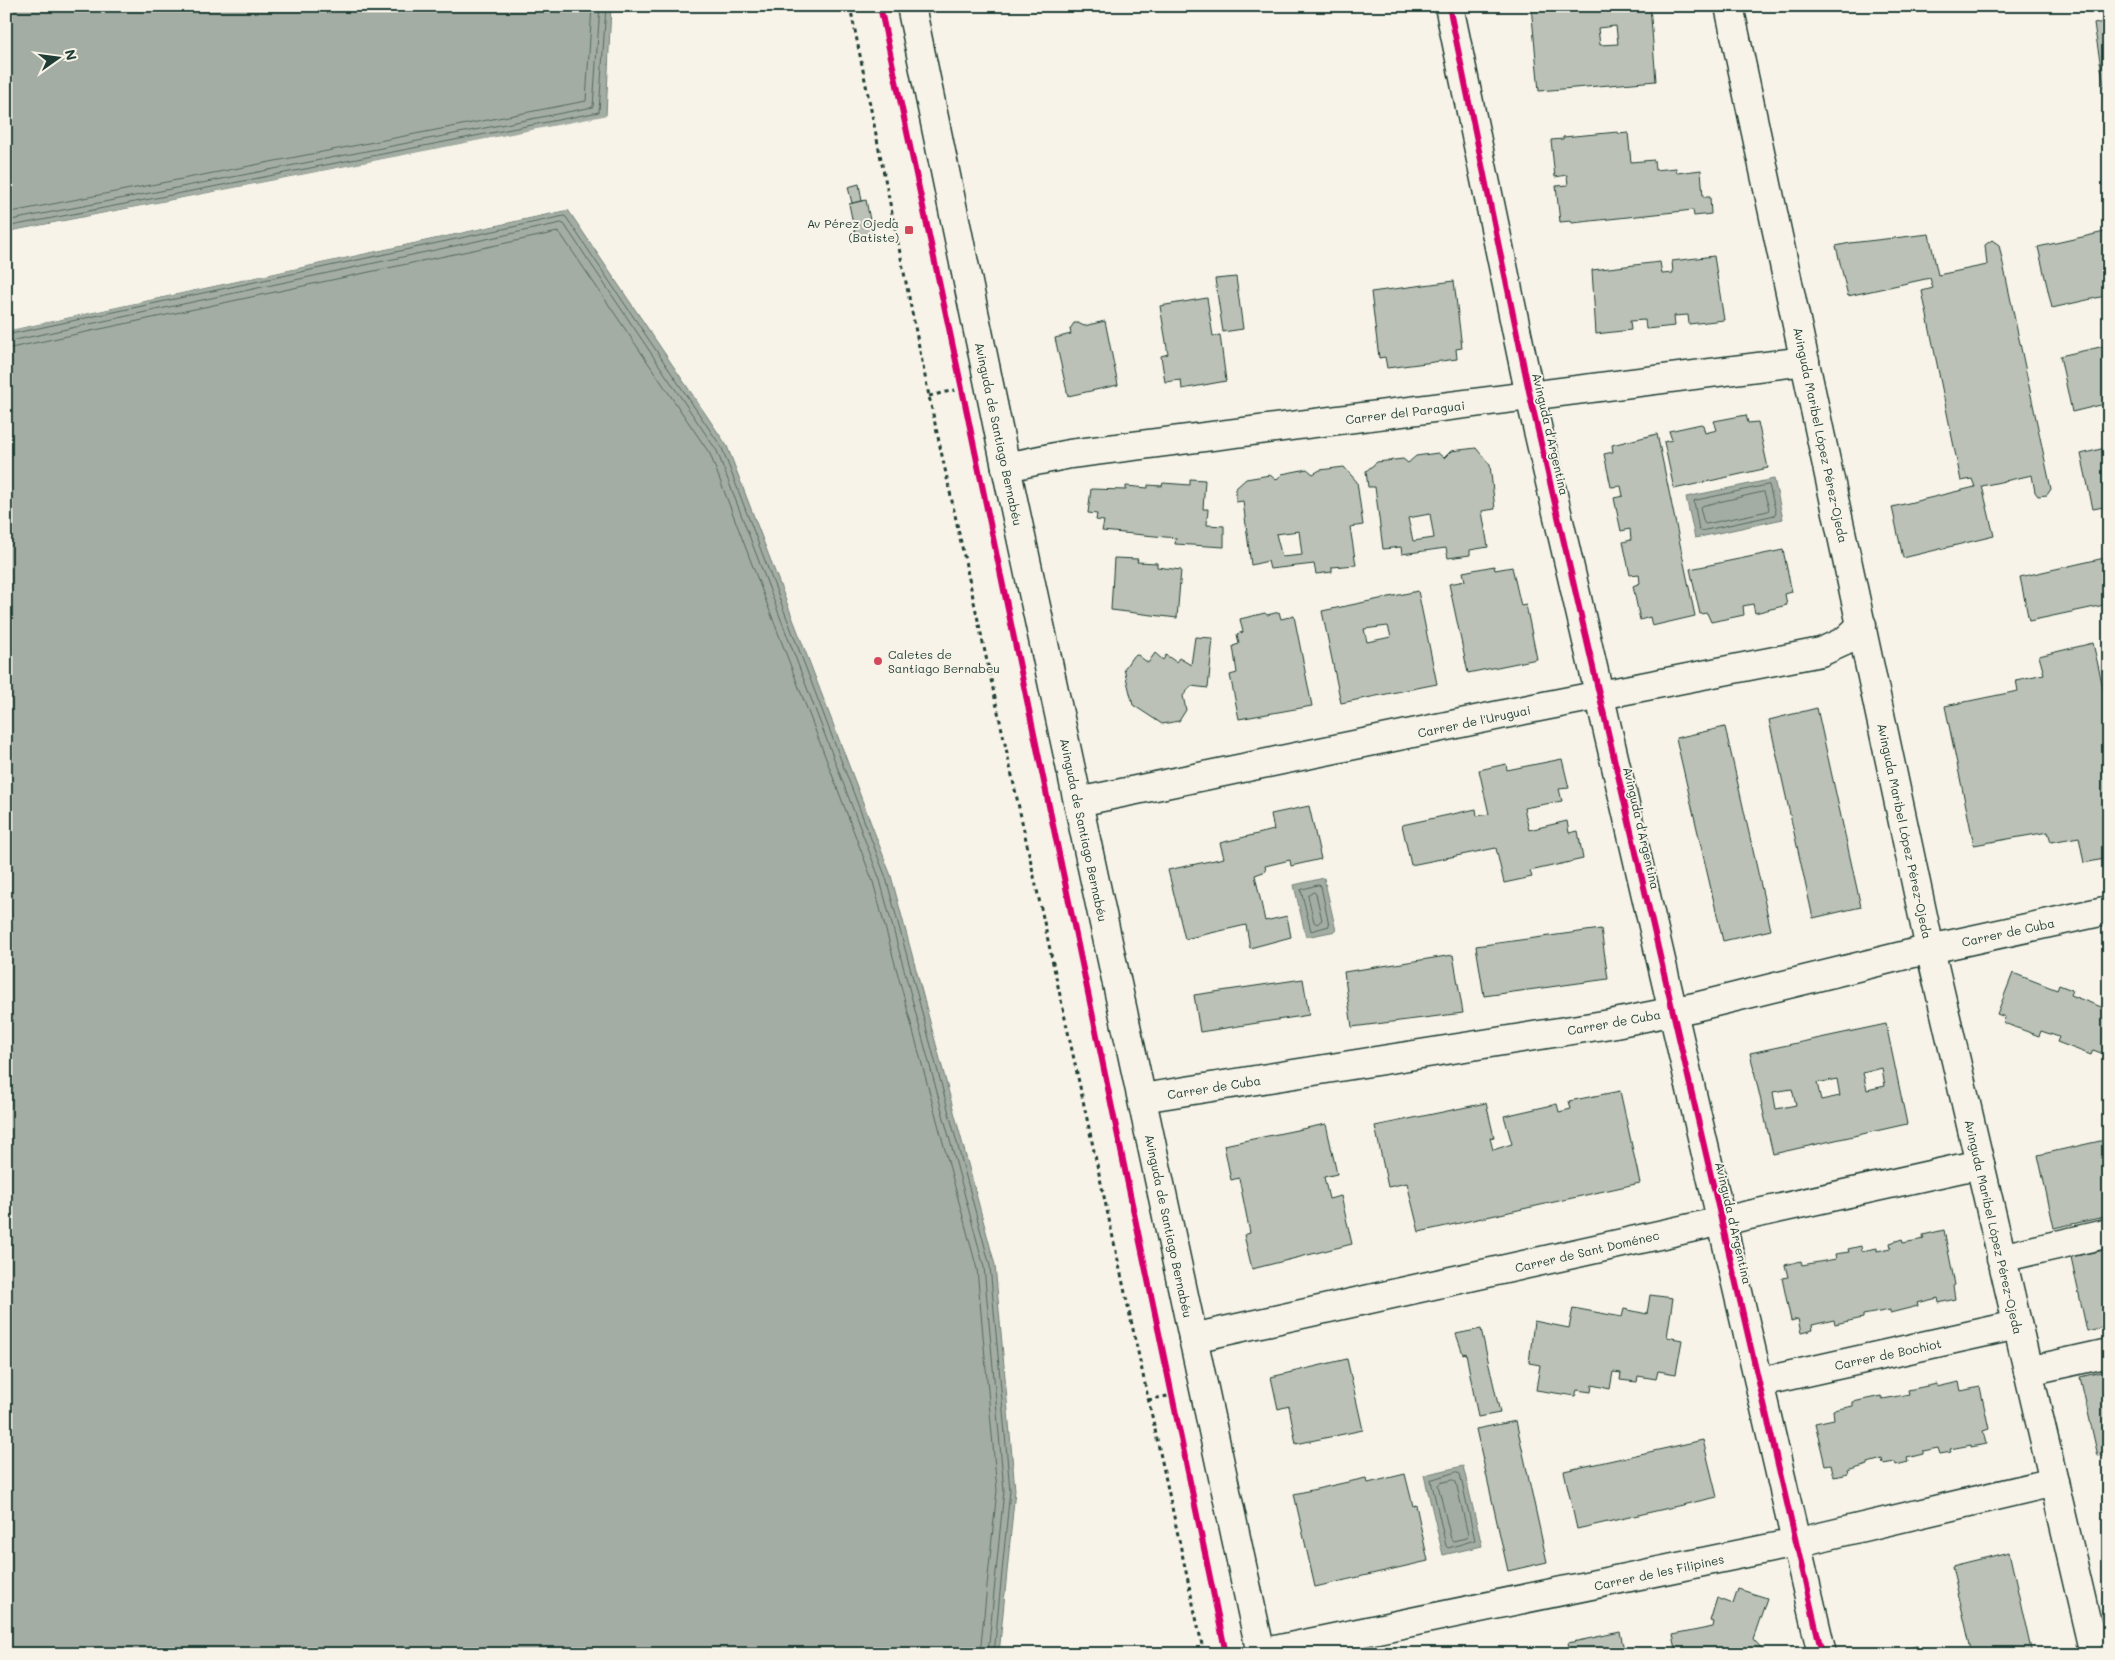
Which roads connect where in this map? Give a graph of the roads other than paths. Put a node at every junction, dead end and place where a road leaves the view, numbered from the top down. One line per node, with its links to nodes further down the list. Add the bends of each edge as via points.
1 (911, 6): 6 (street, Avinguda de Santiago Bernabéu)
2 (1449, 6): 5 (street, Avinguda d'Argentina)
3 (1729, 6): 4 (street, Avinguda Maribel López Pérez-Ojeda)
4 (1805, 361): 5 (street, Carrer del Paraguai); 7 (street, Avinguda Maribel López Pérez-Ojeda)
5 (1530, 396): 6 (street, Carrer del Paraguai, via 1070,454); 8 (street, Avinguda d'Argentina)
6 (1006, 467): 9 (street, Avinguda de Santiago Bernabéu)
7 (1862, 625): 8 (street, Carrer de l'Uruguai, via 1845,641 1821,652); 11 (street, Avinguda Maribel López Pérez-Ojeda)
8 (1601, 696): 9 (street, Carrer de l'Uruguai); 12 (street, Avinguda d'Argentina)
9 (1078, 802): 13 (street, Avinguda de Santiago Bernabéu)
10 (2109, 910): 11 (street, Carrer de Cuba)
11 (1930, 949): 12 (street, Carrer de Cuba); 14 (street, Avinguda Maribel López Pérez-Ojeda)
12 (1672, 1012): 13 (street, Carrer de Cuba); 15 (street, Avinguda d'Argentina)
13 (1142, 1098): 19 (street, Avinguda de Santiago Bernabéu)
14 (1980, 1164): 15 (street, Carrer de Sant Doménec); 17 (street, Avinguda Maribel López Pérez-Ojeda)
15 (1722, 1221): 19 (street, Carrer de Sant Doménec); 22 (street, Avinguda d'Argentina)
16 (2109, 1233): 17 (street)
17 (2001, 1258): 18 (street, Avinguda Maribel López Pérez-Ojeda)
18 (2017, 1325): 21 (street, Avinguda Maribel López Pérez-Ojeda); 22 (street, Carrer de Bochiot)
19 (1193, 1338): 25 (street, Avinguda de Santiago Bernabéu)
20 (2109, 1353): 21 (street)
21 (2028, 1371): 23 (street, Avinguda Maribel López Pérez-Ojeda)
22 (1760, 1382): 24 (street, Avinguda d'Argentina)
23 (2054, 1482): 24 (street, Carrer de les Filipines); 27 (street, Avinguda Maribel López Pérez-Ojeda)
24 (1796, 1543): 25 (street, Carrer de les Filipines); 26 (street, Avinguda d'Argentina)
25 (1261, 1653)
26 (1822, 1654)
27 (2094, 1654)

